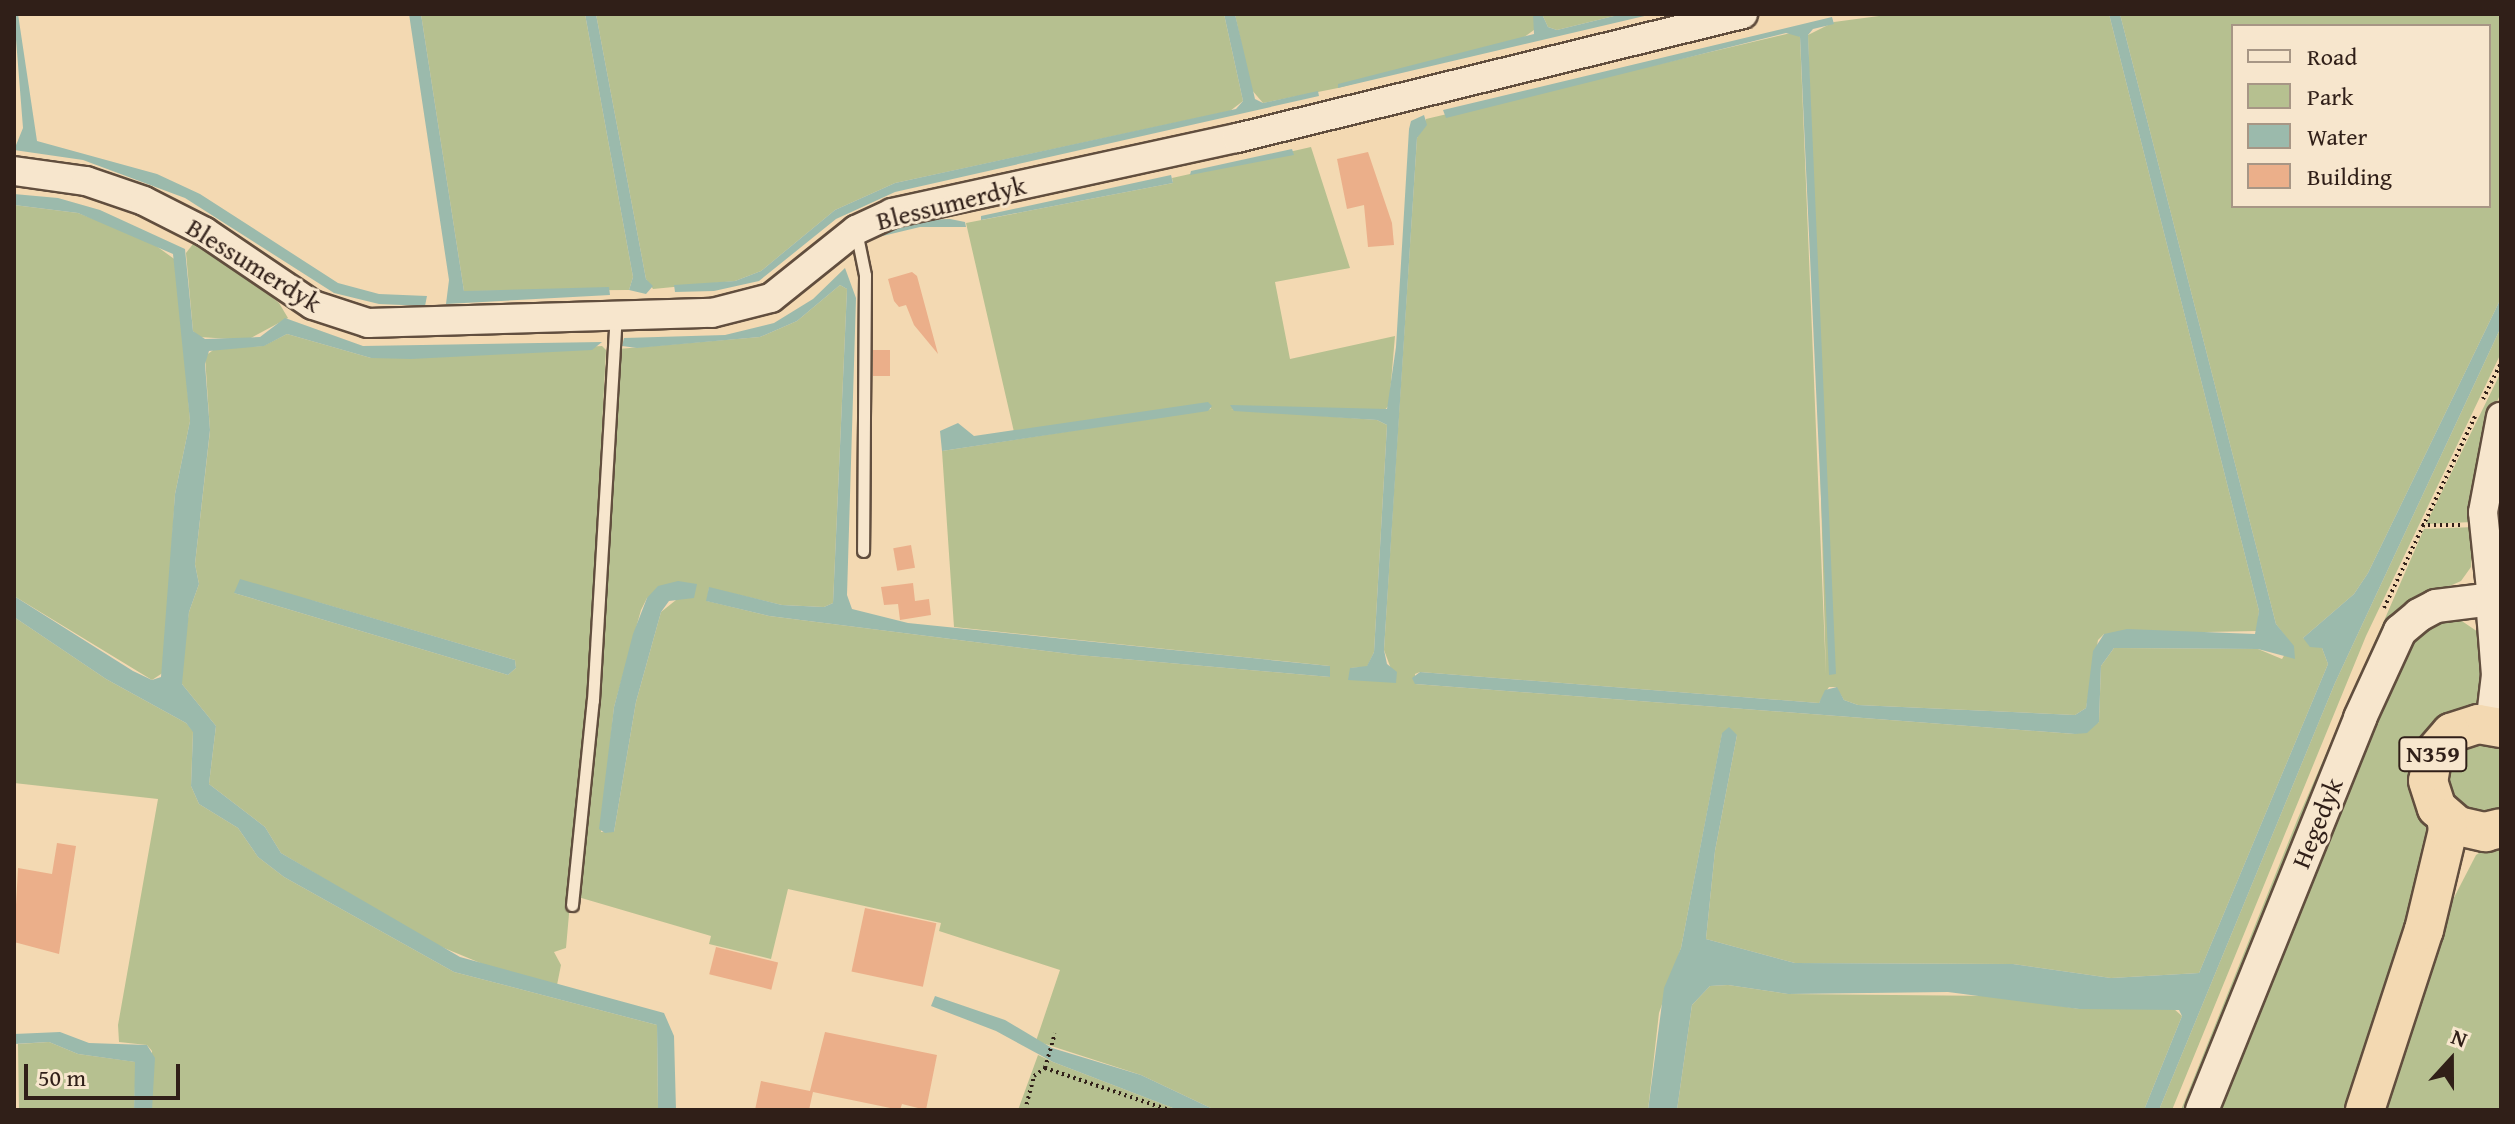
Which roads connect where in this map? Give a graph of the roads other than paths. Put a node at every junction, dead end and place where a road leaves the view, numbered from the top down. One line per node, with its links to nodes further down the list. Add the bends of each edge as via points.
1 (1743, 14): 3 (street, Blessumerdyk, via 1237,138 913,208)
2 (14, 171): 4 (street, Blessumerdyk, via 72,178 144,201 205,232 305,301 347,319 405,324)
3 (856, 230): 4 (street, Blessumerdyk, via 790,285 757,304 712,313); 6 (lane, via 866,287)
4 (616, 316): 11 (lane, via 593,700)
5 (2501, 417): 7 (street, via 2483,512)
6 (863, 551)
7 (2492, 599): 8 (main road); 13 (main road, Hegedyk, via 2436,606 2400,631)
8 (2496, 726): 9 (highway, N359, via 2464,727 2433,754 2428,781)
9 (2446, 818): 10 (highway); 12 (highway, via 2448,830)
10 (2493, 830): 12 (highway, via 2473,840)
11 (572, 905)
12 (2424, 930): 14 (highway)
13 (2202, 1110)
14 (2365, 1110)

